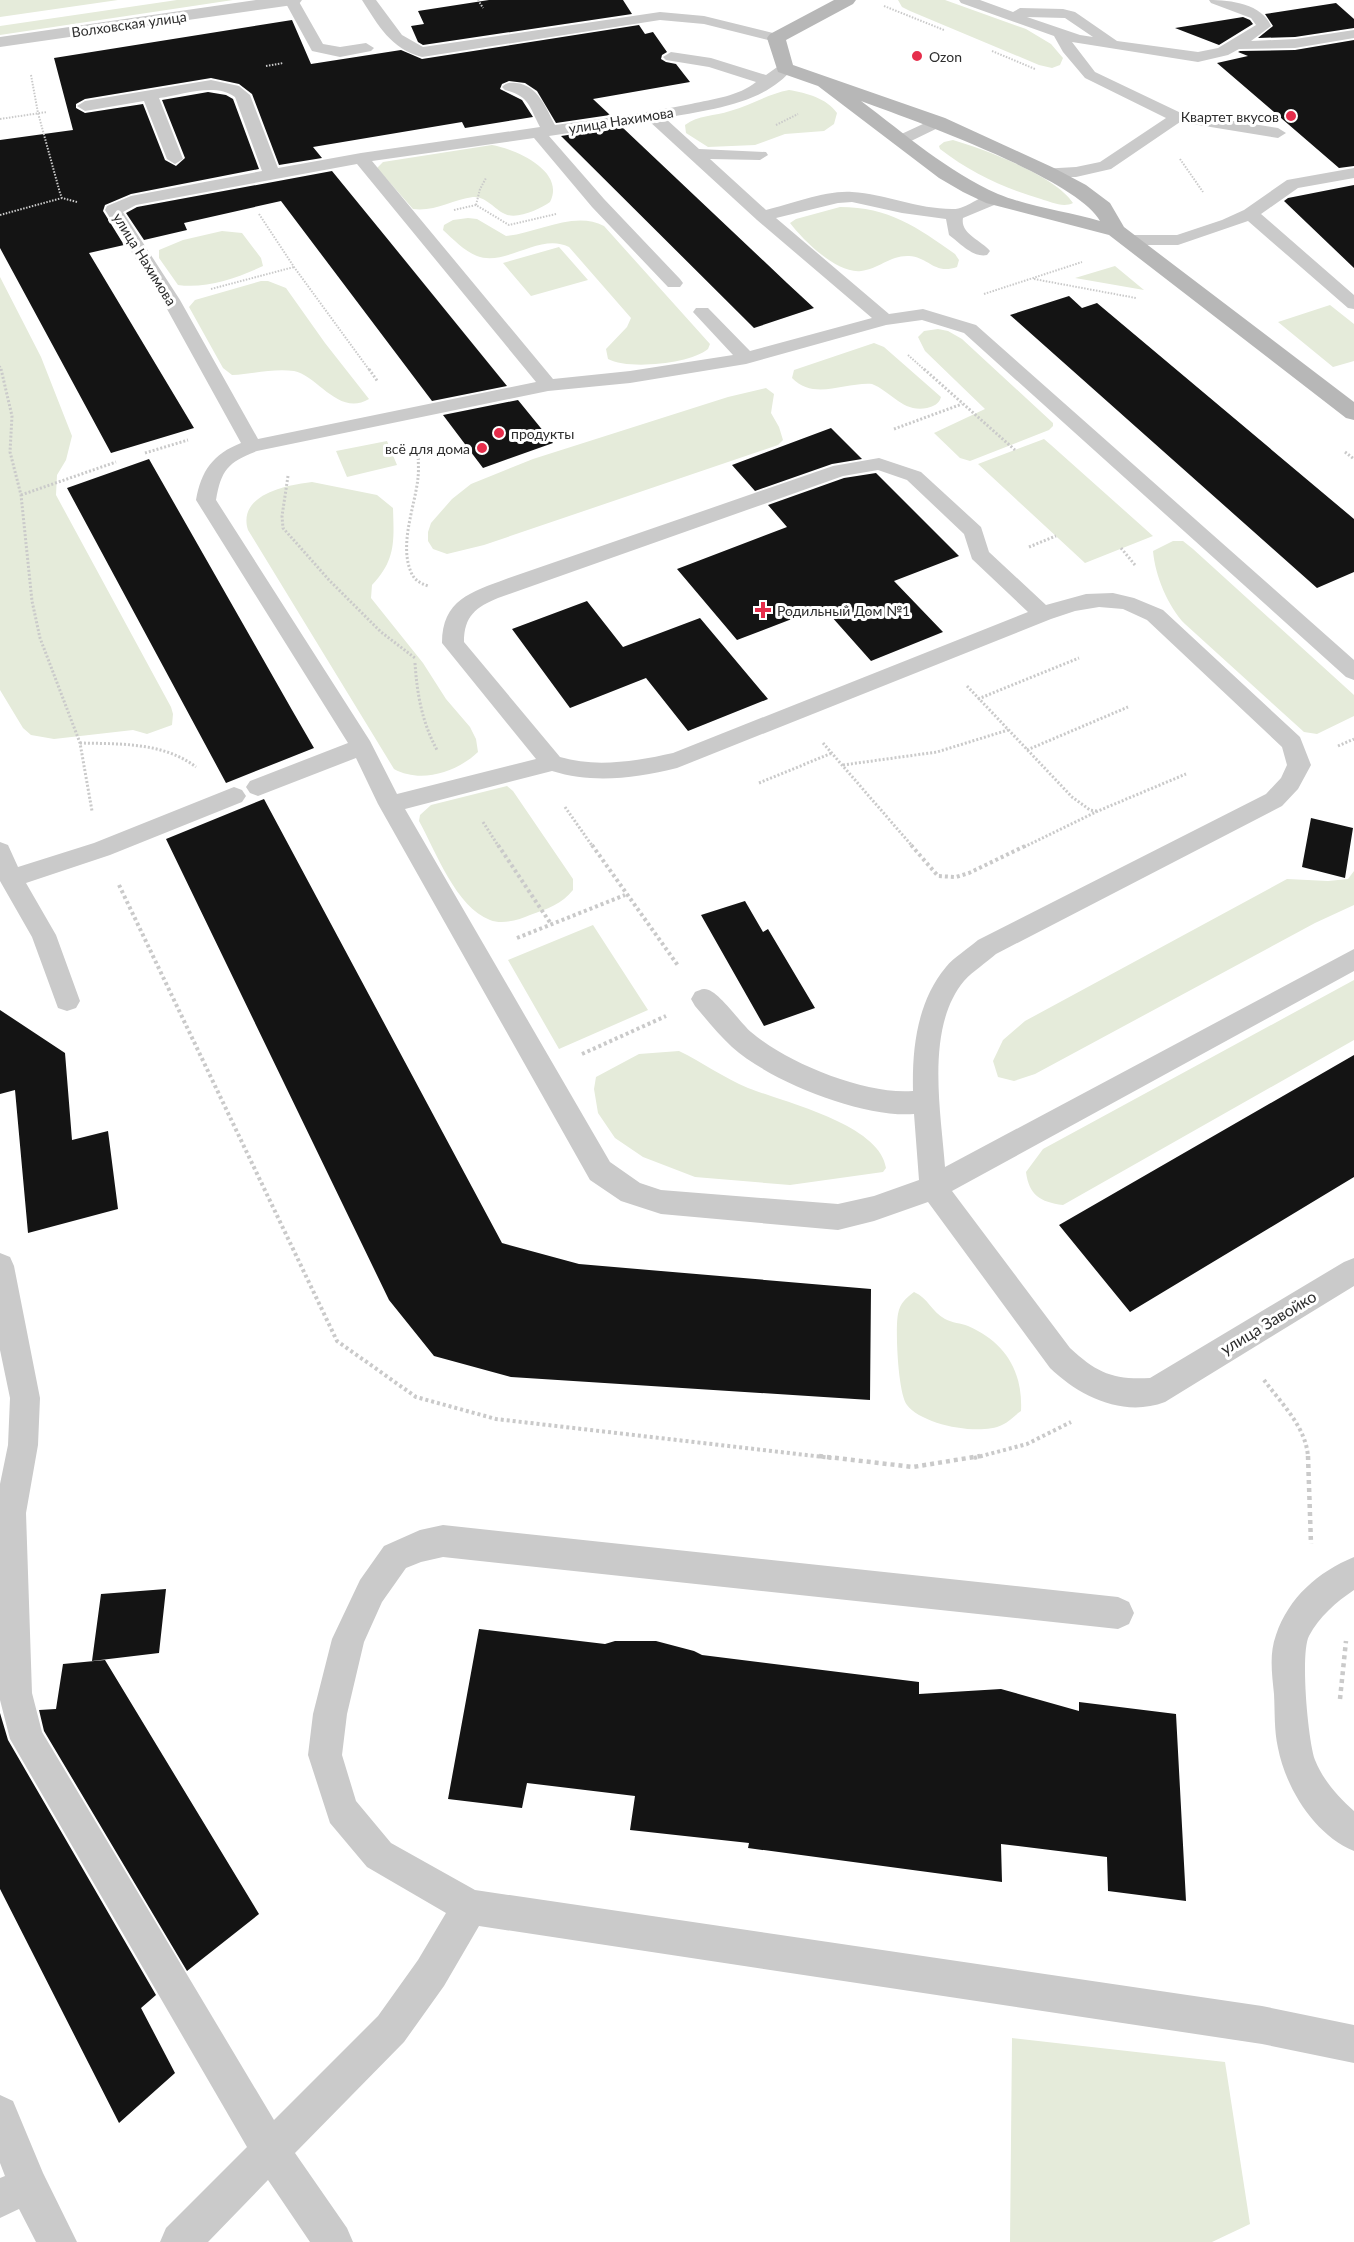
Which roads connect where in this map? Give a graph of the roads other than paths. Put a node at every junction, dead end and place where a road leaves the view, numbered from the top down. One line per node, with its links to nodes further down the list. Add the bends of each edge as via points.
1 (292, 0): 10 (street, Волховская улица); 13 (lane, via 317,48 340,52)
2 (369, 0): 9 (lane, via 395,38 422,52 660,16 689,16)
3 (847, 0): 9 (main road)
4 (966, 0): 6 (lane)
5 (1216, 0): 11 (lane, via 1256,15 1264,22 1264,26)
6 (1001, 13): 8 (lane); 12 (lane, via 1063,13)
7 (1354, 34): 11 (lane, via 1251,46)
8 (1061, 35): 12 (lane); 24 (lane, via 1090,75)
9 (776, 38): 17 (main road)
10 (0, 42)
11 (1237, 44): 14 (lane)
12 (1114, 45): 14 (lane, via 1198,57)
13 (366, 48)
14 (1223, 52): 16 (lane)
15 (671, 57): 18 (lane, via 711,63)
16 (1239, 63)
17 (785, 68): 18 (lane, улица Нахимова); 19 (main road)
18 (768, 81): 23 (lane, улица Нахимова, via 741,97)
19 (826, 84): 25 (main road); 28 (main road)
20 (510, 87): 26 (lane, via 527,91)
21 (150, 95): 22 (lane); 32 (lane); 35 (lane, via 211,85 234,89 242,95)
22 (85, 106)
23 (653, 116): 26 (lane, улица Нахимова); 29 (lane)
24 (1177, 117): 27 (lane); 33 (lane, via 1105,166 1076,172)
25 (938, 122): 28 (lane); 33 (main road)
26 (543, 131): 31 (lane, улица Нахимова, via 480,133); 42 (lane, via 556,158)
27 (1278, 134)
28 (901, 140): 36 (main road, via 946,174)
29 (694, 154): 30 (lane); 38 (lane)
30 (760, 155)
31 (361, 158): 35 (lane, улица Нахимова); 47 (lane)
32 (175, 159)
33 (1047, 171): 40 (main road, via 1103,207)
34 (1354, 173): 37 (lane, via 1293,184)
35 (272, 175): 49 (lane, улица Нахимова, via 131,201 112,210 171,300)
36 (993, 199): 39 (lane); 40 (main road)
37 (1250, 214): 40 (lane, via 1178,240); 43 (lane)
38 (763, 216): 39 (lane, via 852,197); 45 (lane)
39 (956, 216): 41 (lane, via 955,231)
40 (1121, 235): 48 (main road)
41 (981, 251)
42 (674, 283)
43 (1354, 304)
44 (702, 312): 46 (lane)
45 (878, 321): 46 (lane); 51 (lane, via 923,314 970,329)
46 (746, 358): 47 (lane, via 630,377)
47 (548, 385): 49 (lane)
48 (1354, 413)
49 (252, 446): 52 (lane, via 214,469 206,500)
50 (1043, 614): 53 (lane, via 677,760 653,765 568,769); 53 (lane, via 988,564 979,554 974,532 914,476 879,464 840,470 513,584 463,608 454,619 453,643); 62 (lane, via 1106,598 1155,615 1292,742 1299,765 1290,783 1274,800 987,947 955,974 939,1001 927,1037)
51 (1354, 672)
52 (362, 747): 54 (lane); 56 (lane)
53 (545, 765): 56 (lane)
54 (258, 787)
55 (228, 798): 58 (lane, via 102,849)
56 (390, 804): 63 (lane, via 600,1171 631,1192 662,1202 838,1217 865,1213)
57 (0, 851): 58 (lane)
58 (10, 879): 61 (lane, via 44,935)
59 (1354, 959): 63 (lane)
60 (704, 999): 62 (lane, via 741,1039 793,1072 826,1086 894,1104)
61 (67, 1000)
62 (927, 1101): 63 (lane)
63 (933, 1187): 65 (lane, улица Завойко, via 1060,1358 1088,1380 1124,1394 1154,1392)
64 (0, 1266): 72 (lane, via 25,1398 23,1445 10,1524 15,1693 27,1739)
65 (1354, 1271)
66 (1354, 1573): 68 (lane, via 1344,1576 1313,1602 1289,1645 1292,1740 1303,1774 1323,1806)
67 (1118, 1613): 69 (lane, via 443,1541 420,1546 396,1557 371,1591 348,1639 330,1713 325,1755 342,1811 379,1855)
68 (1354, 1834)
69 (470, 1907): 70 (lane, via 1262,2025); 72 (lane, via 431,1973 391,2029)
70 (1354, 2044)
71 (0, 2114): 73 (lane)
72 (270, 2149): 75 (lane); 76 (lane)
73 (14, 2191): 74 (lane)
74 (57, 2242)
75 (180, 2242)
76 (333, 2242)

